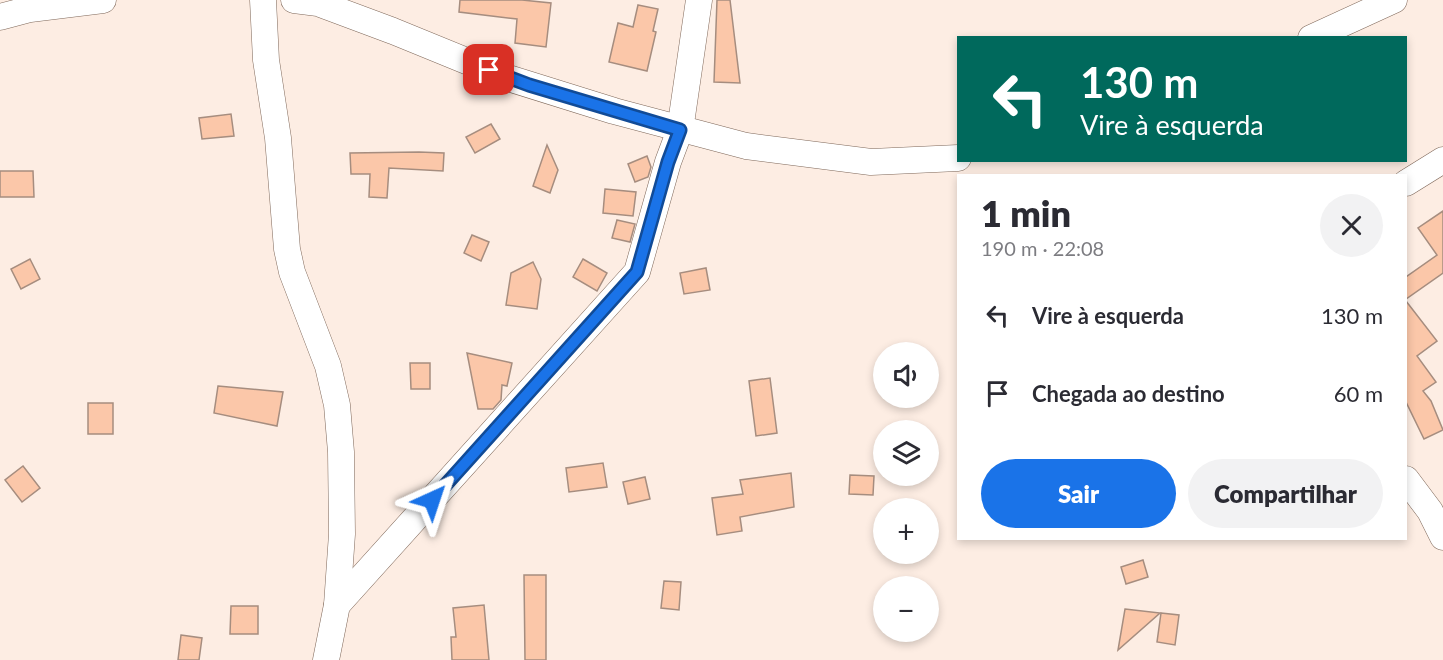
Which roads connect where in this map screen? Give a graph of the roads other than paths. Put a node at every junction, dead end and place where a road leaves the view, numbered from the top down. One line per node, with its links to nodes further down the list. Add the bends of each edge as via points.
1 (104, 0): 6 (street, via 30,9)
2 (263, 0): 14 (street, via 287,249 328,366 337,405 342,534)
3 (294, 0): 8 (street, via 339,10 508,78)
4 (699, 0): 8 (street)
5 (1394, 0): 7 (street)
6 (0, 17)
7 (1315, 36)
8 (680, 130): 9 (street, via 746,146 870,162); 14 (street, via 637,272)
9 (957, 158)
10 (1443, 160): 11 (street)
11 (1407, 182)
12 (1407, 480): 13 (street)
13 (1443, 537)
14 (337, 605): 15 (street)
15 (326, 660)

